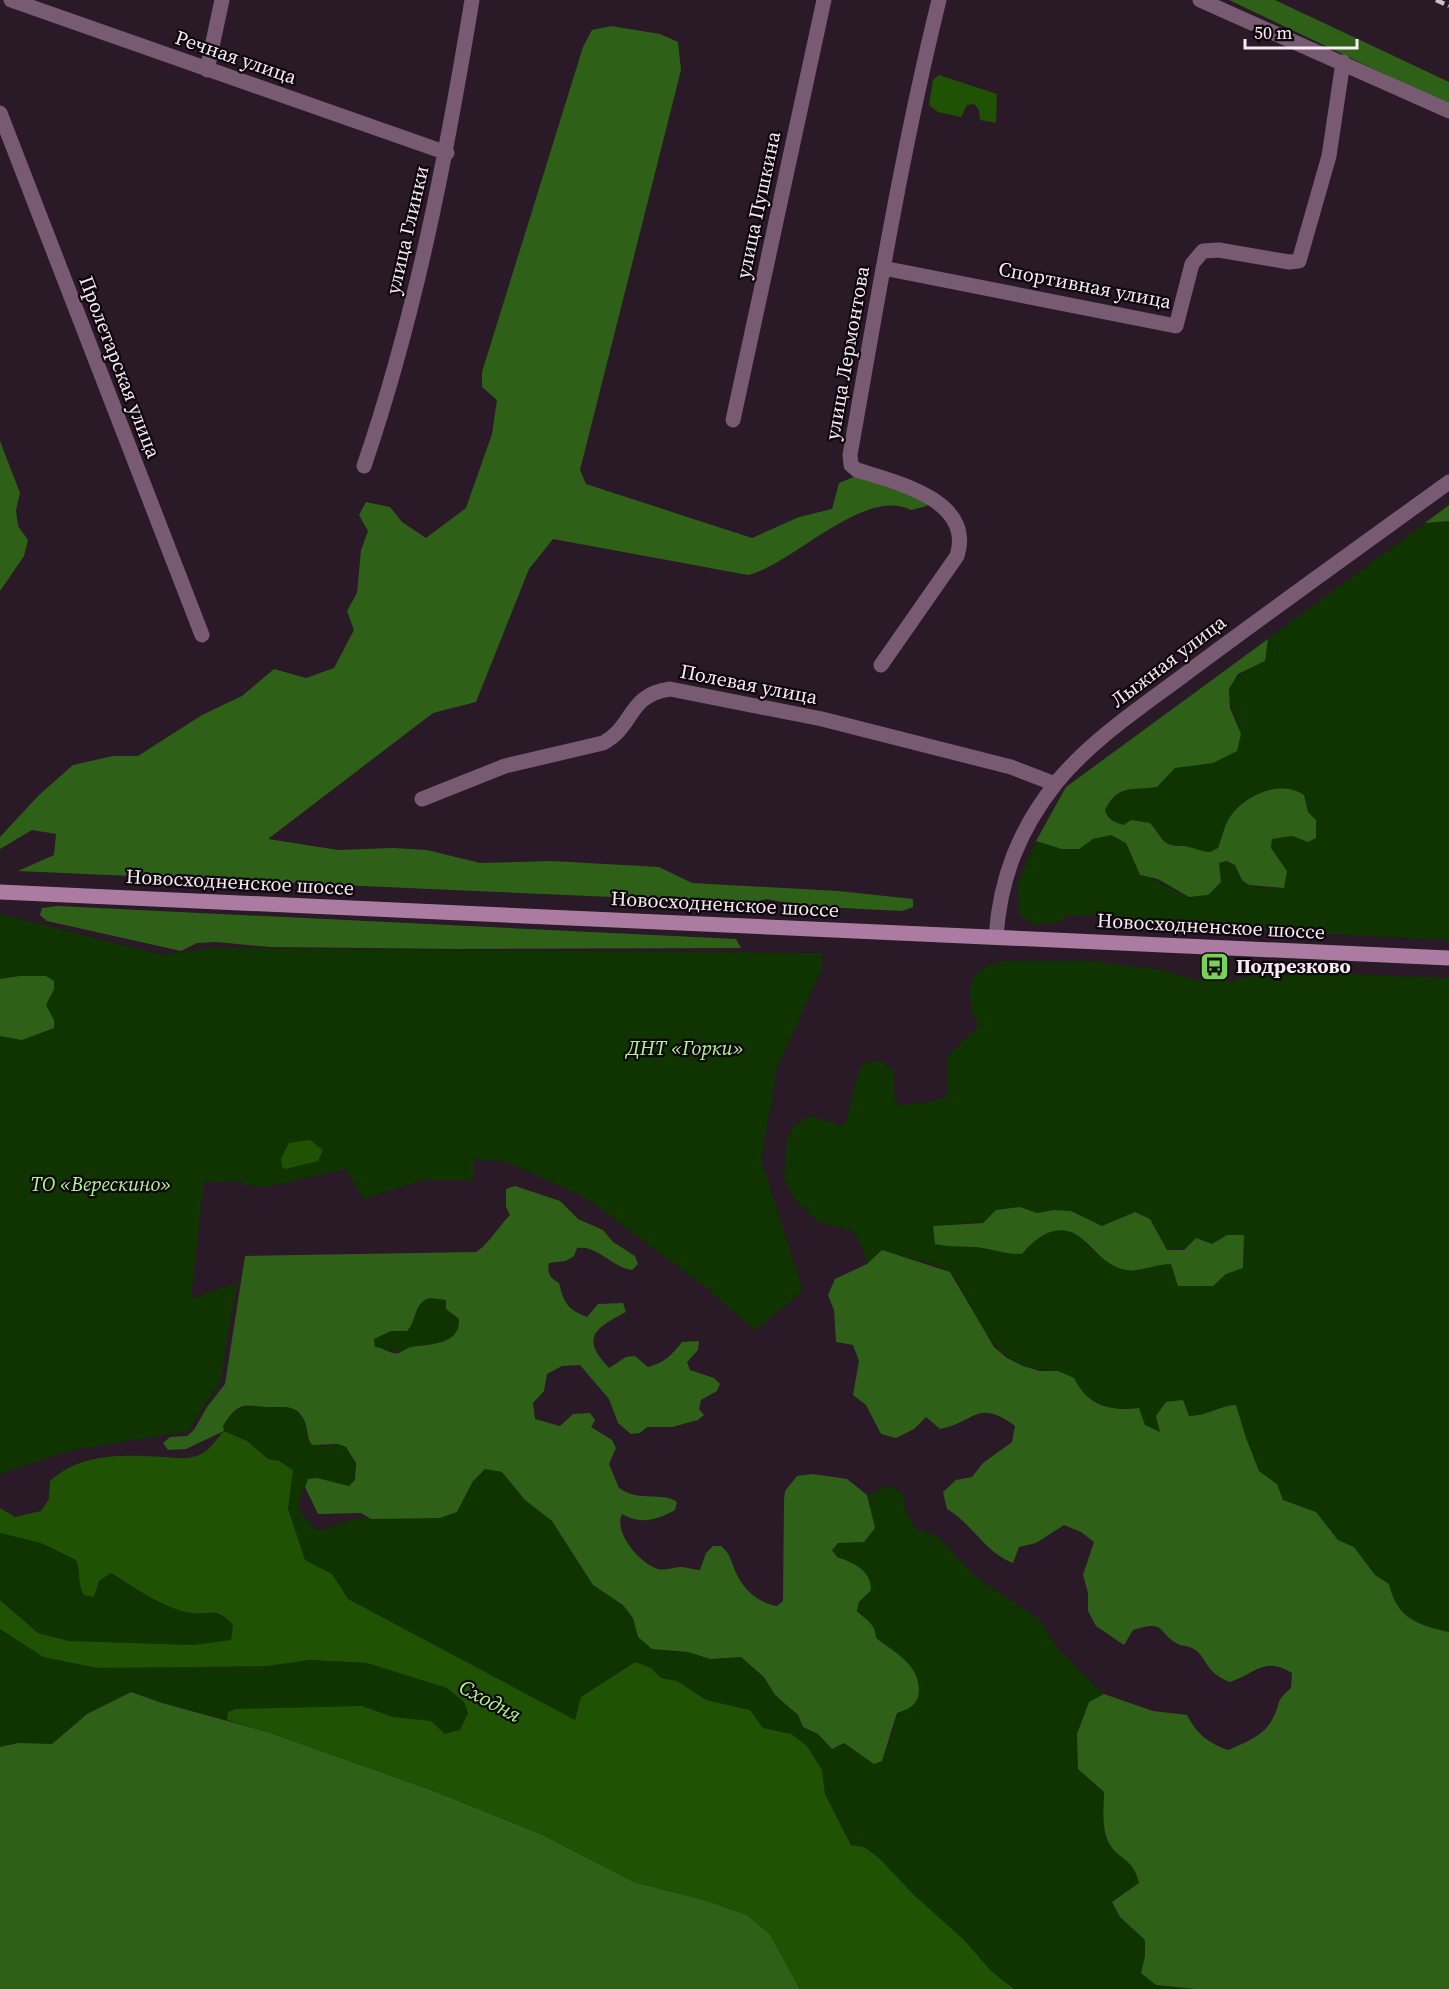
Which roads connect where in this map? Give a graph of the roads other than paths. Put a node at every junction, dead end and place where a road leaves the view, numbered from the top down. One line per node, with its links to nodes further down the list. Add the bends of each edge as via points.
1 (11, 0): 8 (street, Речная улица)
2 (222, 0): 8 (street)
3 (472, 0): 11 (street, улица Глинки)
4 (824, 0): 13 (street, улица Пушкина)
5 (939, 0): 12 (street, улица Лермонтова)
6 (1200, 0): 7 (street)
7 (1342, 62): 9 (street); 12 (street, Спортивная улица, via 1329,156 1299,261 1203,251 1192,264 1176,326)
8 (207, 70): 11 (street, Речная улица)
9 (1449, 111)
10 (0, 113): 16 (street, Пролетарская улица)
11 (447, 153): 14 (street, улица Глинки, via 402,347)
12 (883, 268): 17 (street, улица Лермонтова, via 851,465 931,497 944,507 954,524 960,547)
13 (734, 420)
14 (364, 466)
15 (1449, 482): 18 (street, Лыжная улица, via 1124,721 1088,749)
16 (202, 635)
17 (881, 665)
18 (1055, 784): 19 (street, Полевая улица, via 1011,767 822,719 670,690 639,701 615,737 603,743 505,766); 21 (street, Лыжная улица, via 1009,862 1001,890)
19 (422, 799)
20 (0, 892): 21 (main road, Новосходненское шоссе)
21 (996, 937): 22 (main road, Новосходненское шоссе)
22 (1449, 958)

